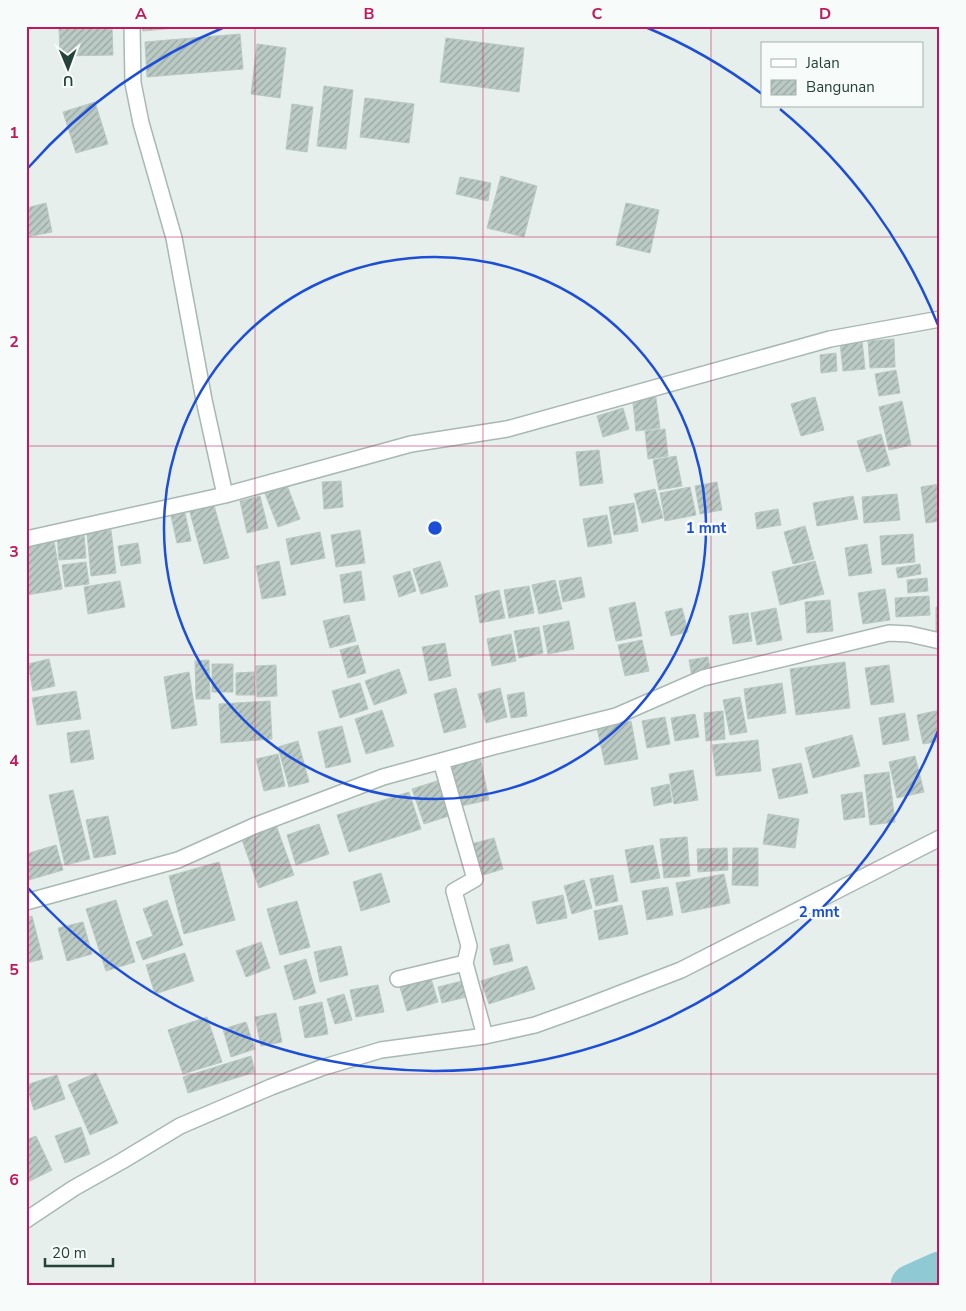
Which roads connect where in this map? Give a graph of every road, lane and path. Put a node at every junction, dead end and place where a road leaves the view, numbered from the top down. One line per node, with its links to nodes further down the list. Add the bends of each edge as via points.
1 (132, 26): 3 (street, via 133,83 174,238)
2 (940, 319): 3 (street, via 830,339 507,429 411,444)
3 (225, 495): 4 (street)
4 (26, 539)
5 (940, 641): 6 (street, via 889,633 703,678 616,716)
6 (441, 761): 8 (street, via 383,777 254,826 178,860); 9 (street, via 475,879 454,891 469,946)
7 (940, 838): 11 (street, via 681,970 536,1025)
8 (26, 902)
9 (464, 963): 10 (street); 11 (street)
10 (398, 979)
11 (485, 1036): 12 (street, via 381,1050 271,1087 180,1126)
12 (26, 1220)

